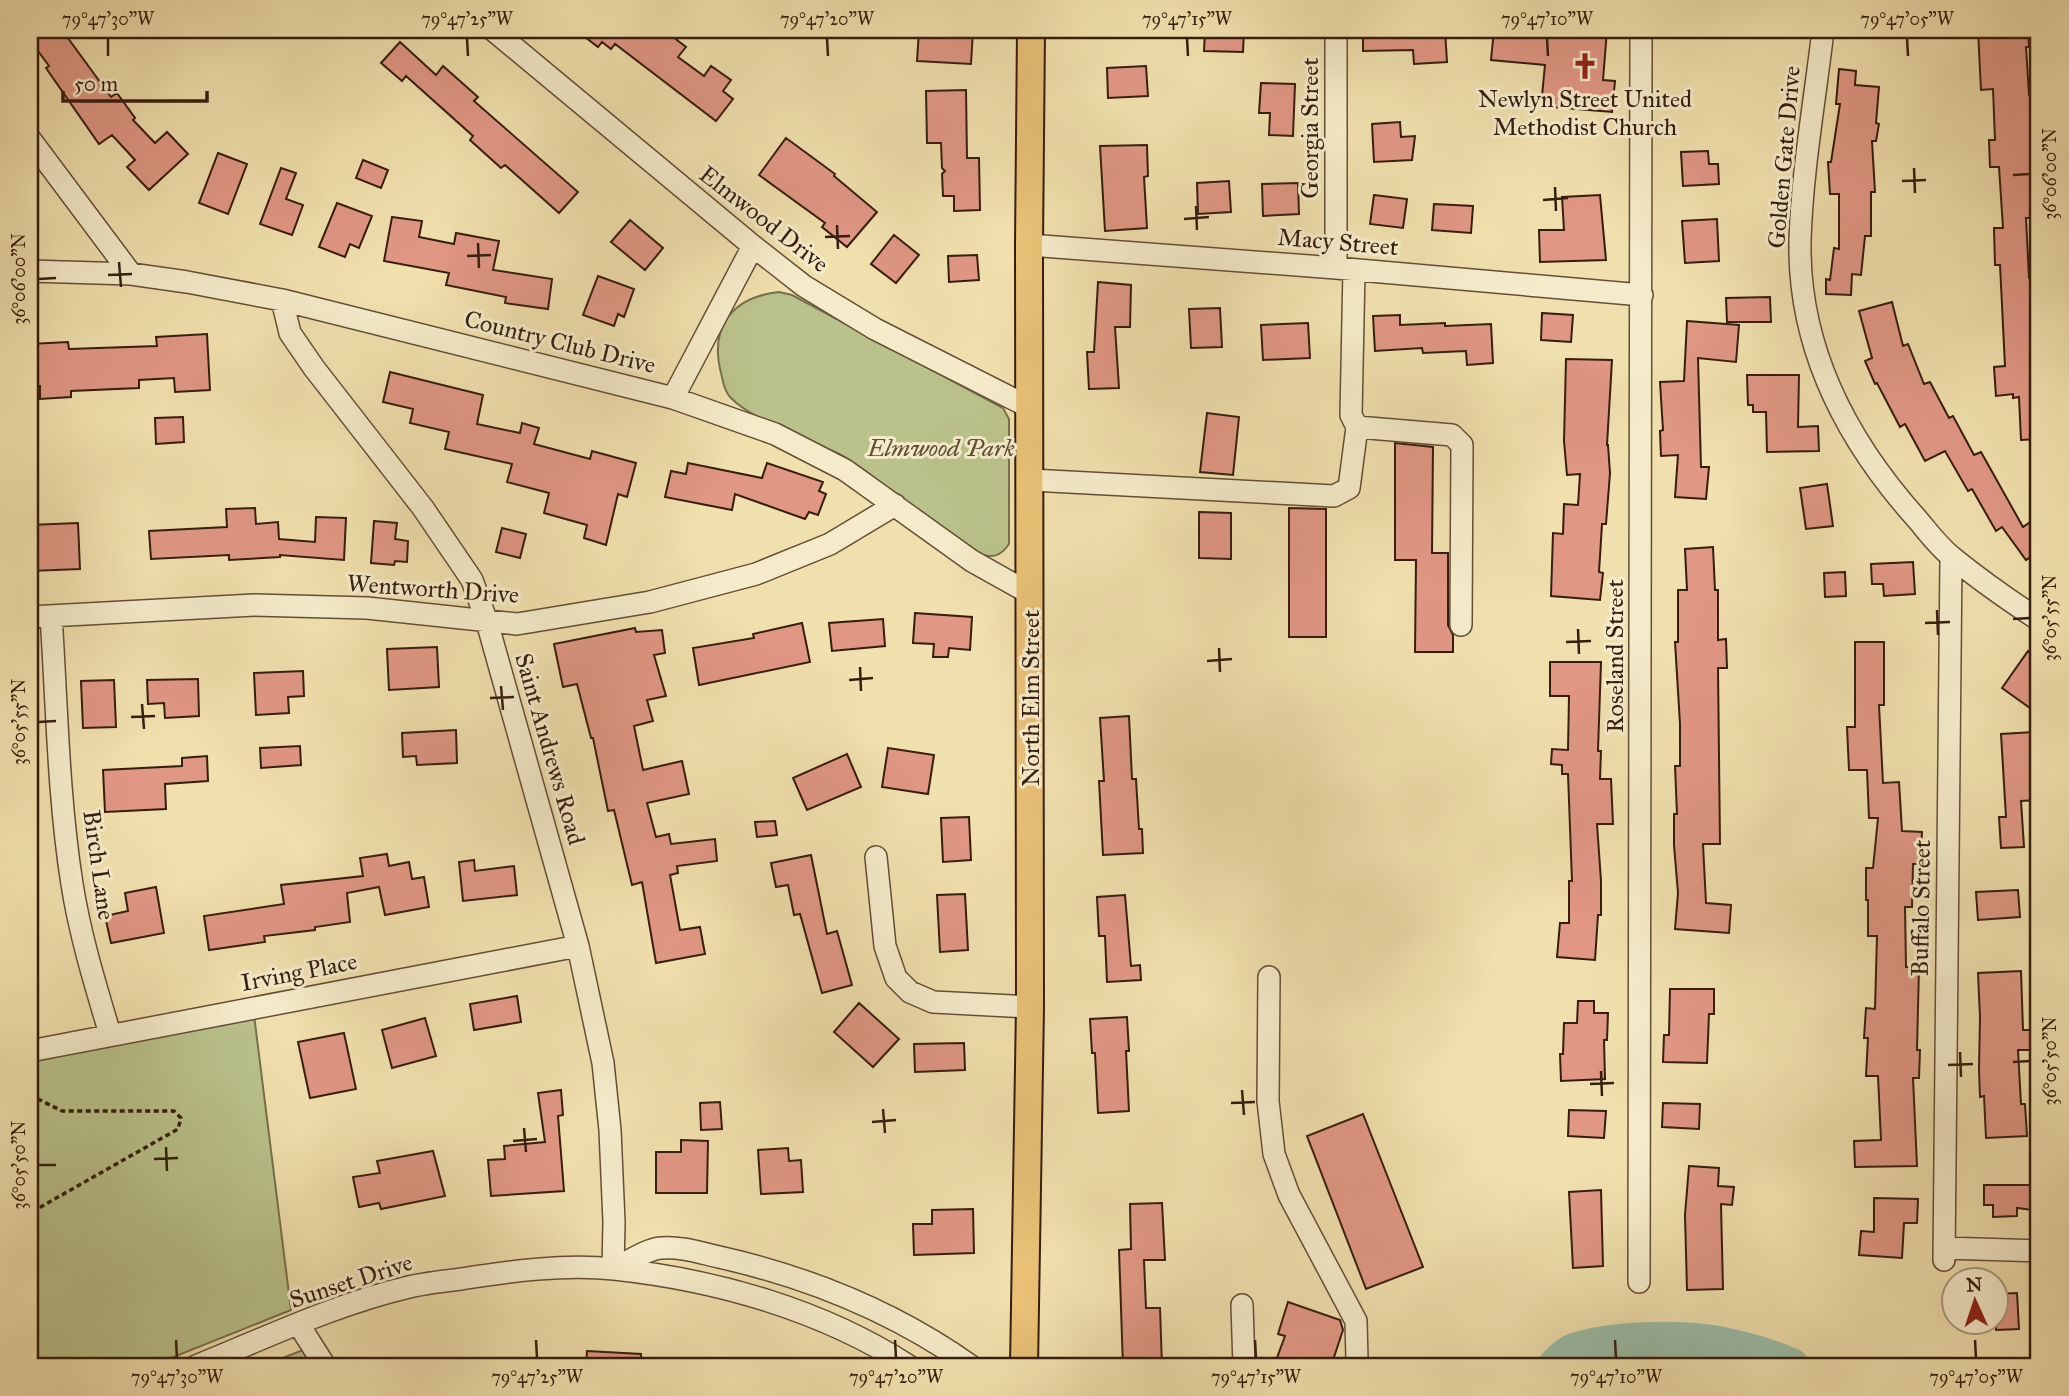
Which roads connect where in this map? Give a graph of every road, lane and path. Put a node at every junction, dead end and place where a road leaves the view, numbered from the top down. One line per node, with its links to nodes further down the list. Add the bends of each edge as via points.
1 (493, 30): 8 (street, Elmwood Drive)
2 (1031, 30): 7 (main road, North Elm Street)
3 (1336, 30): 9 (street, Georgia Street)
4 (1641, 30): 12 (street, Roseland Street)
5 (1823, 30): 19 (street, Golden Gate Drive, via 1800,243 1804,299 1817,359 1847,425 1892,491)
6 (30, 139): 11 (street)
7 (1029, 245): 9 (street, Macy Street); 15 (main road, North Elm Street)
8 (753, 246): 14 (street); 15 (street, Elmwood Drive, via 804,286 875,329)
9 (1345, 269): 12 (street, Macy Street); 16 (street, Georgia Street, via 1351,415)
10 (30, 271): 11 (street, Country Club Drive)
11 (131, 274): 13 (street, Country Club Drive)
12 (1642, 295): 36 (street, Roseland Street)
13 (282, 300): 14 (street, Country Club Drive); 24 (street, Saint Andrews Road, via 289,333 423,508 472,580)
14 (673, 398): 18 (street, Country Club Drive, via 775,434 845,470)
15 (1031, 408): 17 (main road, North Elm Street)
16 (1357, 427): 17 (street, Georgia Street, via 1349,488 1334,495); 25 (street, via 1452,435 1462,445)
17 (1031, 480): 20 (main road, North Elm Street)
18 (895, 505): 20 (street, Country Club Drive, via 972,561); 24 (street, Wentworth Drive, via 830,544 756,574 650,602 517,624)
19 (1951, 557): 21 (street, Golden Gate Drive); 34 (street, Buffalo Street, via 1944,1254)
20 (1031, 594): 29 (main road, North Elm Street)
21 (2036, 613)
22 (51, 616): 23 (street, Wentworth Drive); 24 (street, Wentworth Drive, via 254,605 367,608); 30 (street, Birch Lane, via 71,873 86,956)
23 (30, 617)
24 (487, 622): 27 (street, Saint Andrews Road)
25 (1461, 625)
26 (876, 857): 29 (street, via 885,946 896,978 910,992 933,1002)
27 (578, 946): 30 (street, Irving Place); 35 (street, Saint Andrews Road, via 603,1063 613,1195)
28 (1269, 976): 45 (street, via 1268,1101 1274,1154 1289,1195 1356,1321 1357,1360)
29 (1030, 1007): 43 (main road, North Elm Street)
30 (110, 1034): 31 (street, Irving Place)
31 (30, 1051)
32 (30, 1095): 33 (path, via 62,1111 174,1111 181,1118 178,1129)
33 (30, 1213)
34 (2039, 1251)
35 (613, 1269): 38 (street, Sunset Drive, via 508,1272 410,1286); 41 (street, Sunset Drive, via 720,1288 781,1305 840,1327); 42 (street, Sunset Drive, via 659,1248 744,1262 863,1305)
36 (1639, 1282)
37 (1242, 1305): 44 (street)
38 (299, 1325): 39 (street, Sunset Drive); 40 (street)
39 (196, 1366)
40 (325, 1366)
41 (909, 1366)
42 (971, 1366)
43 (1024, 1366)
44 (1244, 1366)
45 (1353, 1366)

